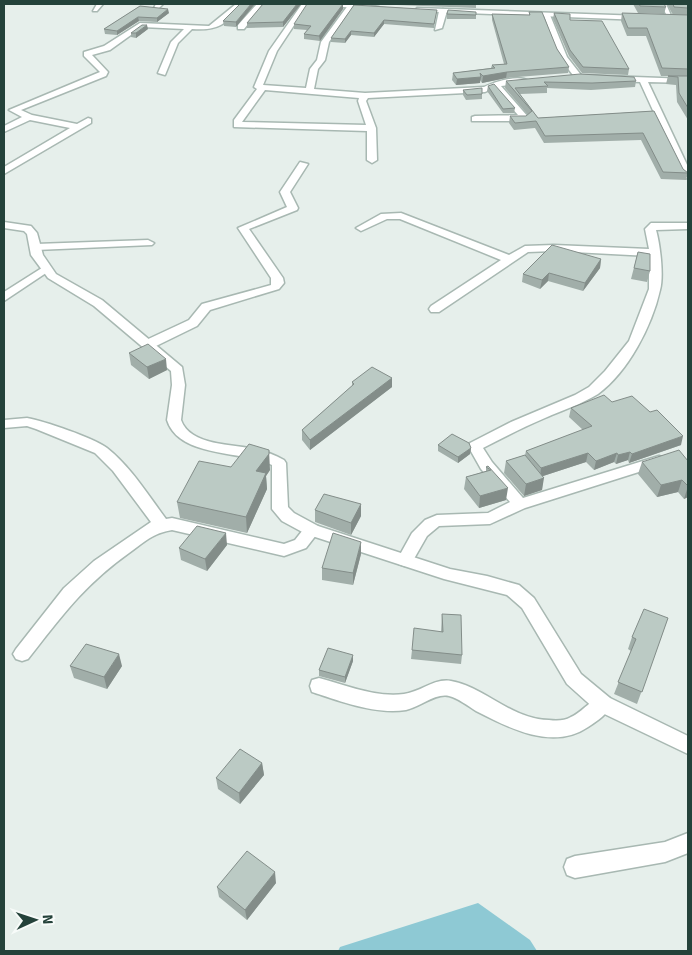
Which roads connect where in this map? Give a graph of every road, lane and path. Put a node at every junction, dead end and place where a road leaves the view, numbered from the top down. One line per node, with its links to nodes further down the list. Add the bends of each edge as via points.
1 (240, 4): 16 (street, via 214,27)
2 (261, 4): 15 (street)
3 (305, 4): 23 (street, via 273,51 258,87)
4 (327, 4): 6 (street)
5 (664, 4): 13 (lane)
6 (349, 5): 7 (street); 24 (street, via 325,42)
7 (382, 8)
8 (438, 9): 9 (street); 10 (street); 17 (street)
9 (407, 10)
10 (546, 16): 11 (street); 20 (street, via 574,77)
11 (651, 18)
12 (660, 19): 13 (street)
13 (670, 19): 14 (street)
14 (679, 19)
15 (241, 27)
16 (189, 28): 18 (street, via 175,42); 26 (street, via 140,25 107,48 87,54 104,74 13,110)
17 (438, 28)
18 (162, 73)
19 (534, 80): 22 (street)
20 (643, 80): 21 (street); 35 (street)
21 (688, 82)
22 (496, 85): 25 (street); 27 (street, via 524,118)
23 (262, 89): 24 (street); 30 (street, via 237,125)
24 (309, 92): 25 (street)
25 (365, 96): 30 (street, via 362,101)
26 (29, 117): 29 (street); 31 (street)
27 (475, 119)
28 (88, 121): 29 (street)
29 (78, 127): 34 (street)
30 (371, 128): 32 (street)
31 (4, 130)
32 (372, 160)
33 (303, 164): 46 (street, via 285,192 293,208 243,228 277,278 275,287 206,306 194,323)
34 (4, 170)
35 (688, 176)
36 (4, 225): 40 (street, via 27,228)
37 (688, 226): 41 (street, via 652,226)
38 (361, 228): 42 (street, via 385,216 401,216)
39 (148, 244): 40 (street)
40 (36, 247): 43 (street)
41 (653, 253): 42 (street, via 536,248 525,249); 49 (street, via 656,278 650,308 635,342 610,374 580,398 475,446 486,465)
42 (509, 259): 45 (street)
43 (45, 269): 44 (street); 46 (street, via 98,303)
44 (4, 297)
45 (435, 309)
46 (149, 344): 51 (street, via 177,370 181,379 173,418 176,427 188,438 206,445 255,452 279,463 280,509)
47 (4, 424): 50 (street, via 27,422 40,425 100,450 118,467)
48 (677, 456): 49 (street)
49 (520, 504): 52 (street, via 490,518 431,523 419,535)
50 (162, 525): 51 (street, via 172,524 284,550 298,546); 53 (street, via 128,544 70,593)
51 (312, 530): 52 (street)
52 (405, 560): 55 (street, via 512,590 528,602 574,679)
53 (22, 654)
54 (319, 686): 55 (street, via 372,699 404,702 443,687 545,730 575,724)
55 (603, 704): 56 (street)
56 (688, 745)
57 (688, 843): 58 (street, via 665,852)
58 (575, 867)

